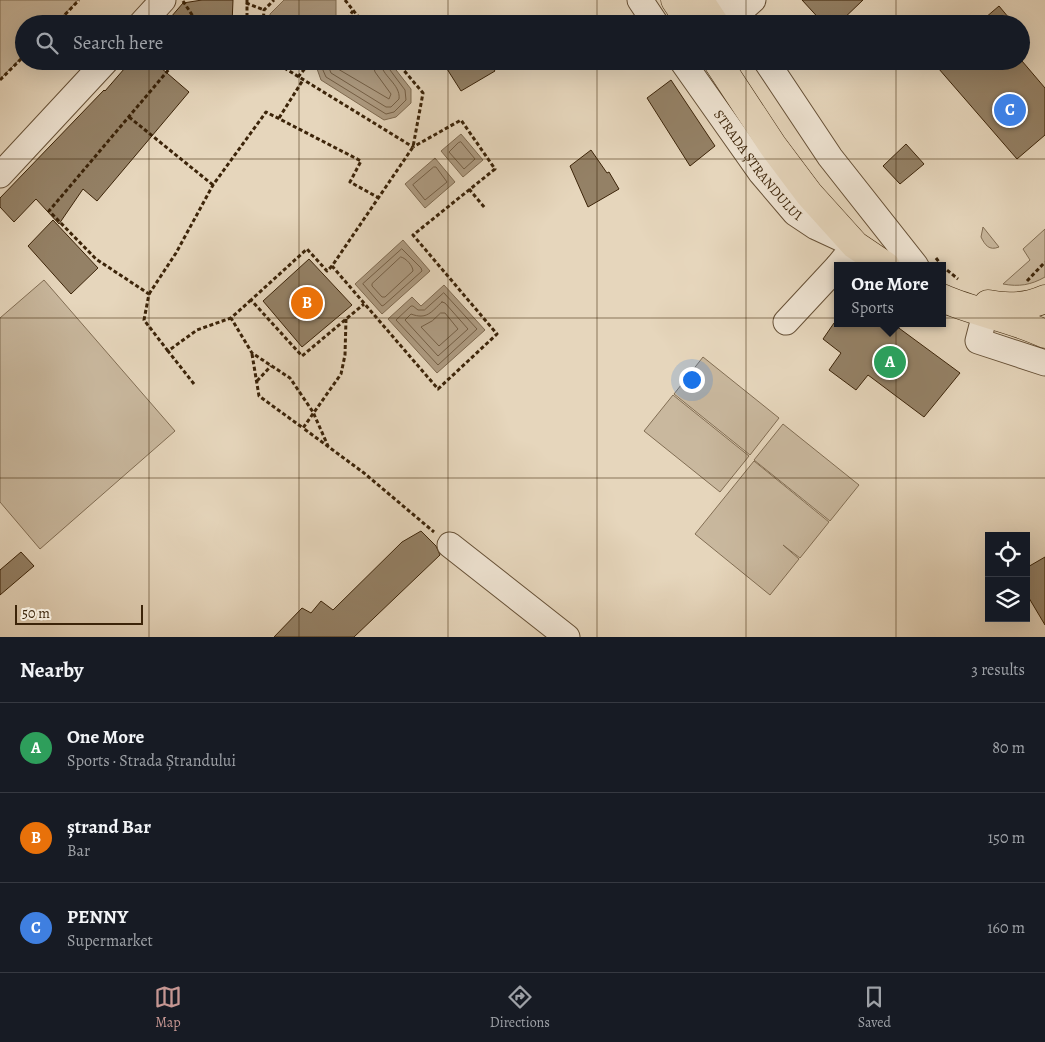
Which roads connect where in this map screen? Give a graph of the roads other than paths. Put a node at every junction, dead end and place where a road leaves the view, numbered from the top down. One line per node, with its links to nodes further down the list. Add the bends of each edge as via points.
1 (163, 0): 6 (street)
2 (640, 0): 7 (street)
3 (675, 0): 8 (main road)
4 (699, 0): 5 (main road)
5 (734, 13)
6 (149, 15)
7 (650, 15)
8 (685, 15)
9 (98, 70): 14 (street)
10 (688, 70): 15 (street, STRADA ȘTRANDULUI, via 761,173 795,213 816,228)
11 (723, 70): 15 (main road, via 809,194)
12 (745, 70): 15 (main road)
13 (772, 70): 19 (street, via 830,157)
14 (0, 175)
15 (845, 227): 16 (street); 17 (main road, STRADA ȘTRANDULUI); 18 (main road, STRADA ȘTRANDULUI)
16 (839, 262)
17 (882, 262)
18 (899, 262)
19 (913, 262)
20 (834, 270): 25 (street)
21 (946, 290): 22 (main road, via 995,305 1014,306 1037,302)
22 (1034, 292)
23 (946, 300): 24 (main road)
24 (985, 314): 26 (main road, via 1012,320); 27 (street, via 978,341)
25 (786, 322)
26 (1045, 334)
27 (1045, 363)
28 (450, 545): 29 (street)
29 (566, 637)

